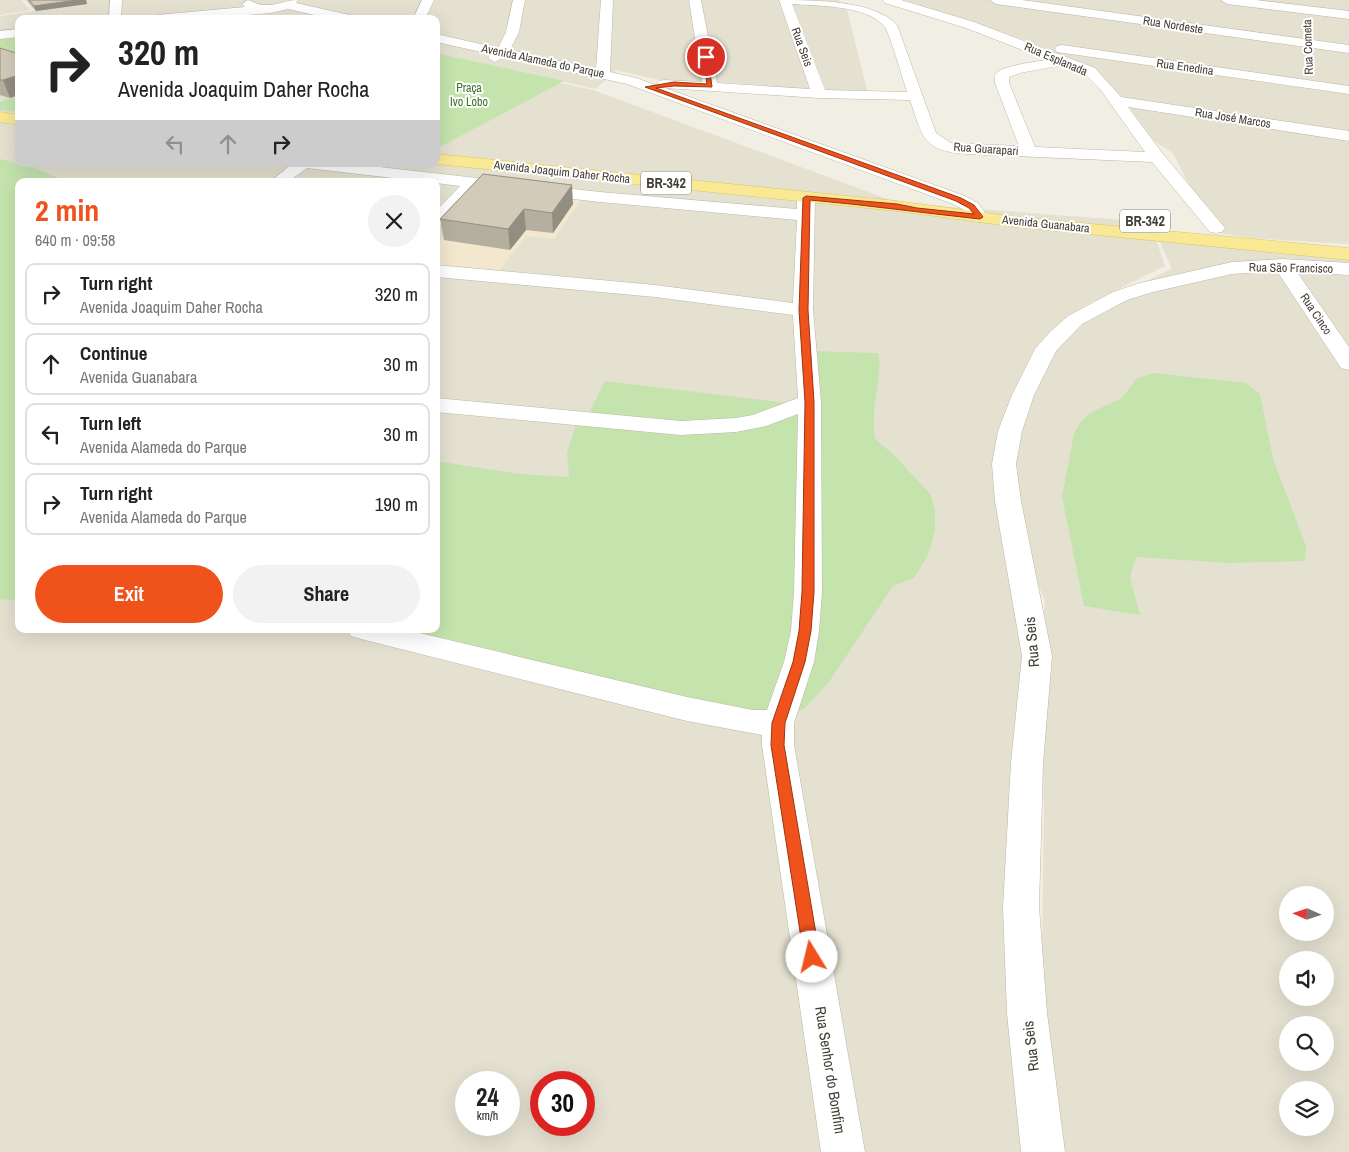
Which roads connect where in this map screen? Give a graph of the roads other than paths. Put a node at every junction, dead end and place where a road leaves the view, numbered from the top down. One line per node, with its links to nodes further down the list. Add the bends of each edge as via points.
1 (116, 0): 16 (street)
2 (229, 0): 11 (street)
3 (428, 0): 20 (street)
4 (519, 0): 29 (street, via 509,44)
5 (607, 0): 31 (street)
6 (695, 0): 33 (street)
7 (787, 0): 36 (street, Rua Seis); 37 (street, Rua Guarapari, via 844,6 868,11 885,20 894,31)
8 (889, 0): 25 (street, Rua Esplanada)
9 (996, 0): 26 (street, Rua Nordeste)
10 (1227, 0): 14 (street)
11 (250, 3): 13 (street); 15 (street)
12 (289, 3): 13 (street); 19 (street)
13 (269, 8): 15 (street); 18 (street)
14 (1307, 10): 21 (street); 26 (street, Rua Cometa)
15 (220, 12): 17 (street)
16 (115, 15)
17 (193, 15)
18 (299, 15)
19 (335, 15)
20 (421, 15)
21 (1349, 15)
22 (15, 34): 23 (street)
23 (0, 36)
24 (440, 39): 29 (street, Avenida Alameda do Parque)
25 (1021, 44): 30 (street, Rua Esplanada); 32 (street, Rua Enedina)
26 (1306, 44): 28 (street, Rua Nordeste); 32 (street, Rua Cometa)
27 (440, 47): 29 (street, Avenida Alameda do Parque)
28 (1349, 49)
29 (499, 55): 31 (street, Avenida Alameda do Parque); 34 (street, Avenida Alameda do Parque)
30 (1065, 61): 38 (street, Rua Esplanada, via 1095,76); 42 (street, via 1017,69 1002,75 1002,83)
31 (603, 73): 34 (street, Avenida Alameda do Parque)
32 (1309, 84): 35 (street, Rua Enedina)
33 (710, 86): 34 (street, Avenida Alameda do Parque, via 674,84); 36 (street, Avenida Alameda do Parque)
34 (641, 90): 53 (street, Avenida Alameda do Parque, via 923,197); 54 (street, Avenida Alameda do Parque, via 914,183 959,200)
35 (1349, 90)
36 (819, 94): 37 (street, Avenida Alameda do Parque)
37 (914, 96): 42 (street, Rua Guarapari, via 929,134 937,143 967,149)
38 (1117, 101): 41 (street, Rua José Marcos); 43 (street, Rua Esplanada)
39 (0, 117): 40 (main road)
40 (15, 119)
41 (1349, 136)
42 (1030, 152): 43 (street, Rua Guarapari)
43 (1157, 157): 56 (street, Rua Esplanada)
44 (440, 160): 51 (main road, Avenida Joaquim Daher Rocha / BR-342)
45 (298, 167): 47 (street)
46 (339, 167): 48 (street)
47 (283, 178)
48 (438, 178)
49 (440, 178): 50 (street)
50 (474, 182): 51 (street, via 610,198); 55 (street)
51 (806, 206): 52 (main road, Avenida Joaquim Daher Rocha / BR-342); 63 (street, Rua Senhor do Bomfim)
52 (897, 206): 53 (main road, Avenida Guanabara / BR-342)
53 (942, 209): 54 (main road, Avenida Guanabara / BR-342)
54 (976, 212): 56 (main road, Avenida Guanabara / BR-342); 58 (main road, Avenida Guanabara / BR-342)
55 (440, 217)
56 (1216, 228): 57 (main road, Avenida Guanabara / BR-342)
57 (1349, 242)
58 (1349, 254)
59 (1283, 266): 60 (street, Rua São Francisco); 61 (street, Rua São Francisco); 64 (street, Rua Cinco)
60 (1232, 268): 70 (street, Rua Seis, via 1147,287 1120,296 1075,320 1046,349 1023,395 1010,431 1004,464 1007,492 1036,656 1020,907 1027,1013)
61 (1349, 269)
62 (440, 271): 63 (street, via 655,291)
63 (803, 310): 65 (street, Rua Senhor do Bomfim)
64 (1349, 363)
65 (810, 402): 66 (street, via 758,421 681,428); 68 (street, Rua Senhor do Bomfim, via 805,631 799,662)
66 (440, 405)
67 (376, 633): 68 (street, via 687,709 752,722)
68 (778, 723): 69 (street, Rua Senhor do Bomfim, via 783,780)
69 (843, 1152)
70 (1043, 1152)

